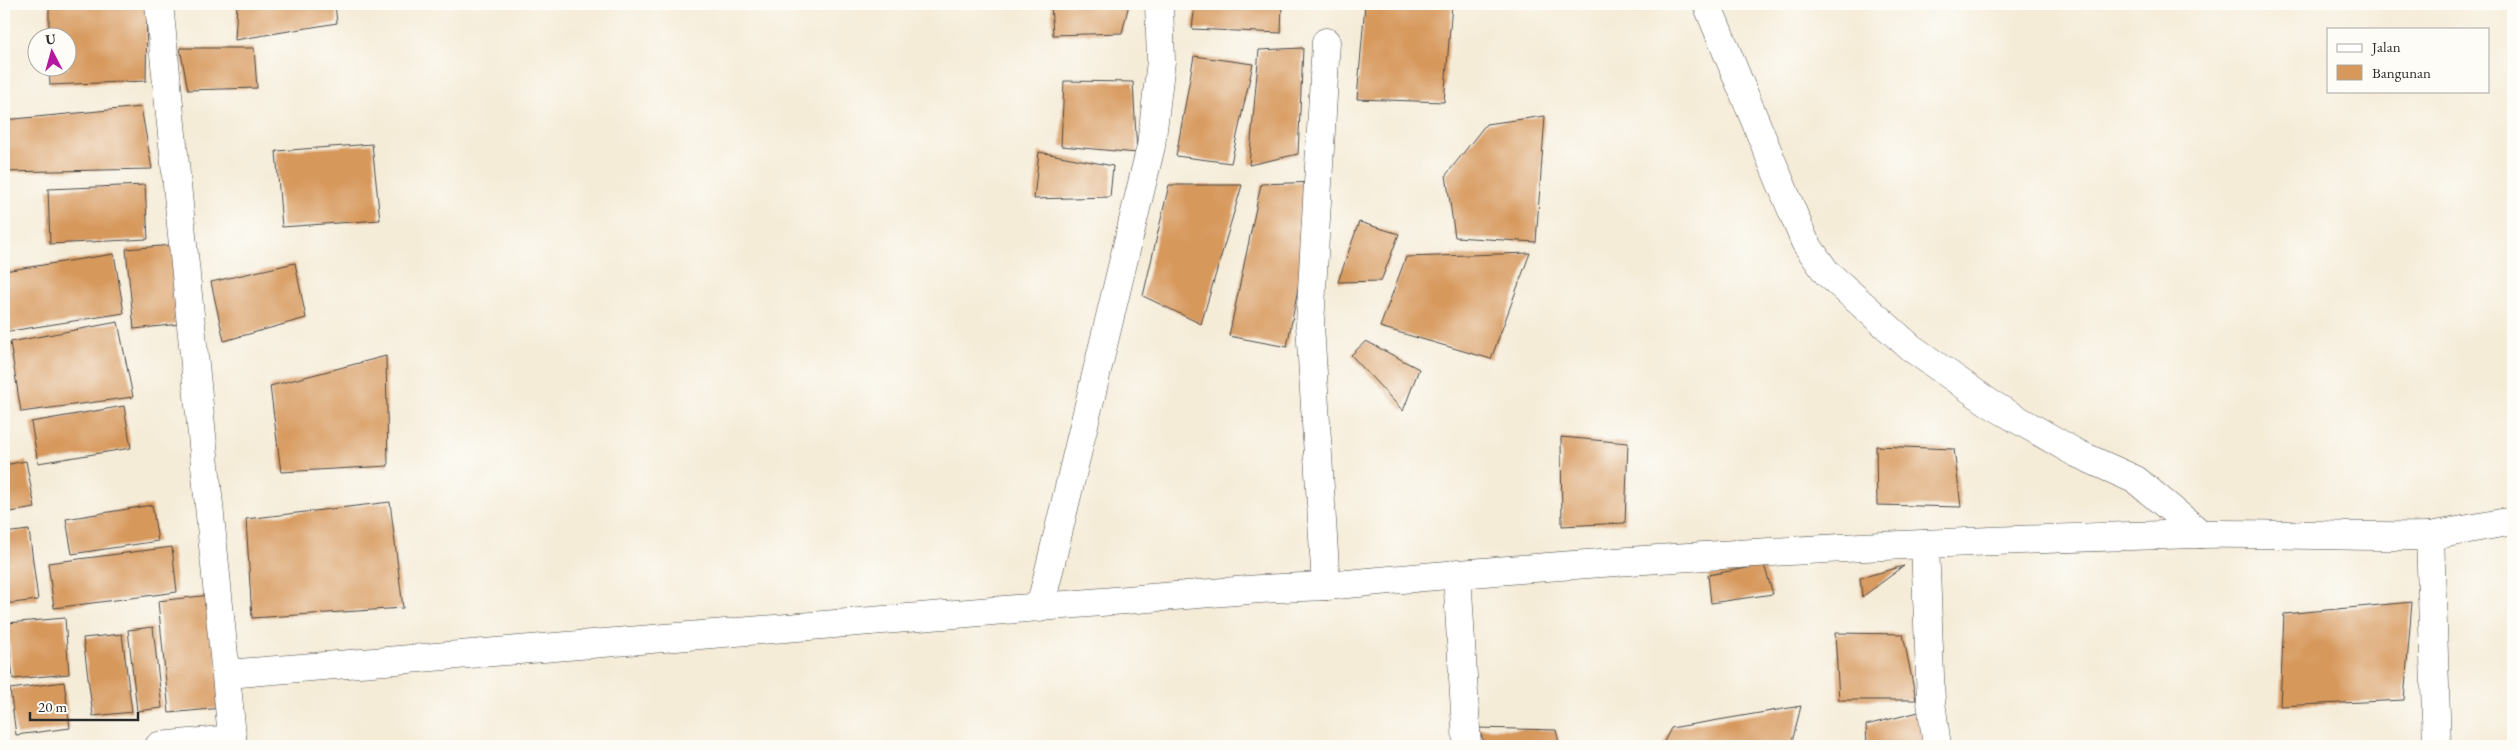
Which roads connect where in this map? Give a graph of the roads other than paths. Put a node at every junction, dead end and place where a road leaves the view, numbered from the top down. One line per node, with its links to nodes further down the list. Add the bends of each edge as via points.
1 (160, 4): 12 (street)
2 (1159, 4): 11 (street, via 1161,61 1151,146)
3 (1706, 4): 6 (street, via 1806,242 1826,272 1910,347 1990,404 2076,453 2136,480)
4 (1326, 42): 10 (street, via 1310,325)
5 (2513, 521): 7 (street)
6 (2202, 534): 7 (street); 8 (street)
7 (2430, 536): 17 (street)
8 (1925, 544): 9 (street); 16 (street, via 1931,702)
9 (1457, 573): 10 (street); 15 (street)
10 (1326, 586): 11 (street)
11 (1040, 608): 12 (street)
12 (227, 674): 13 (street)
13 (233, 743): 14 (street)
14 (159, 746)
15 (1468, 746)
16 (1937, 746)
17 (2437, 746)

